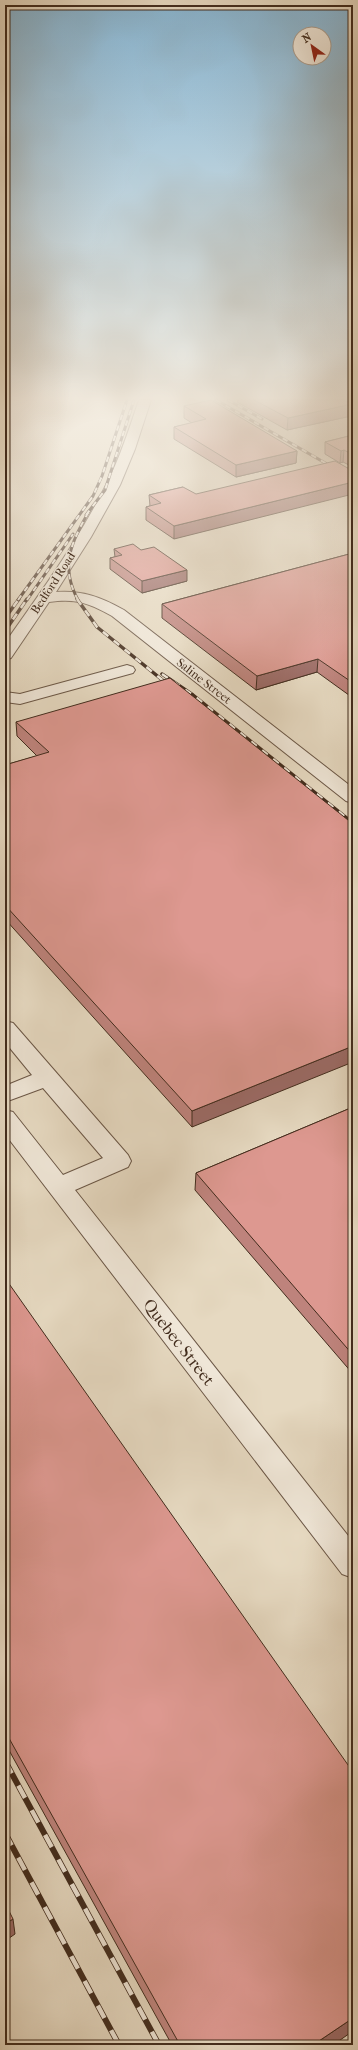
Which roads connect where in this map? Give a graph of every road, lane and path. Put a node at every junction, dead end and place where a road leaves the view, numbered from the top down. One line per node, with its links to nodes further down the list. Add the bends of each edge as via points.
1 (108, 496): 2 (street, Bedford Road)
2 (44, 598): 4 (street, Bedford Road); 5 (street, Saline Street, via 69,594 91,598 118,613)
3 (130, 608): 5 (street)
4 (5, 655)
5 (193, 664): 7 (street); 9 (street, Saline Street)
6 (127, 670): 8 (street, via 20,699)
7 (246, 696)
8 (5, 697)
9 (353, 797)
10 (5, 1028): 11 (street)
11 (47, 1078): 12 (street); 14 (street, via 119,1161)
12 (5, 1094)
13 (5, 1118): 14 (street, Quebec Street)
14 (59, 1187): 15 (street, Quebec Street)
15 (353, 1565)

